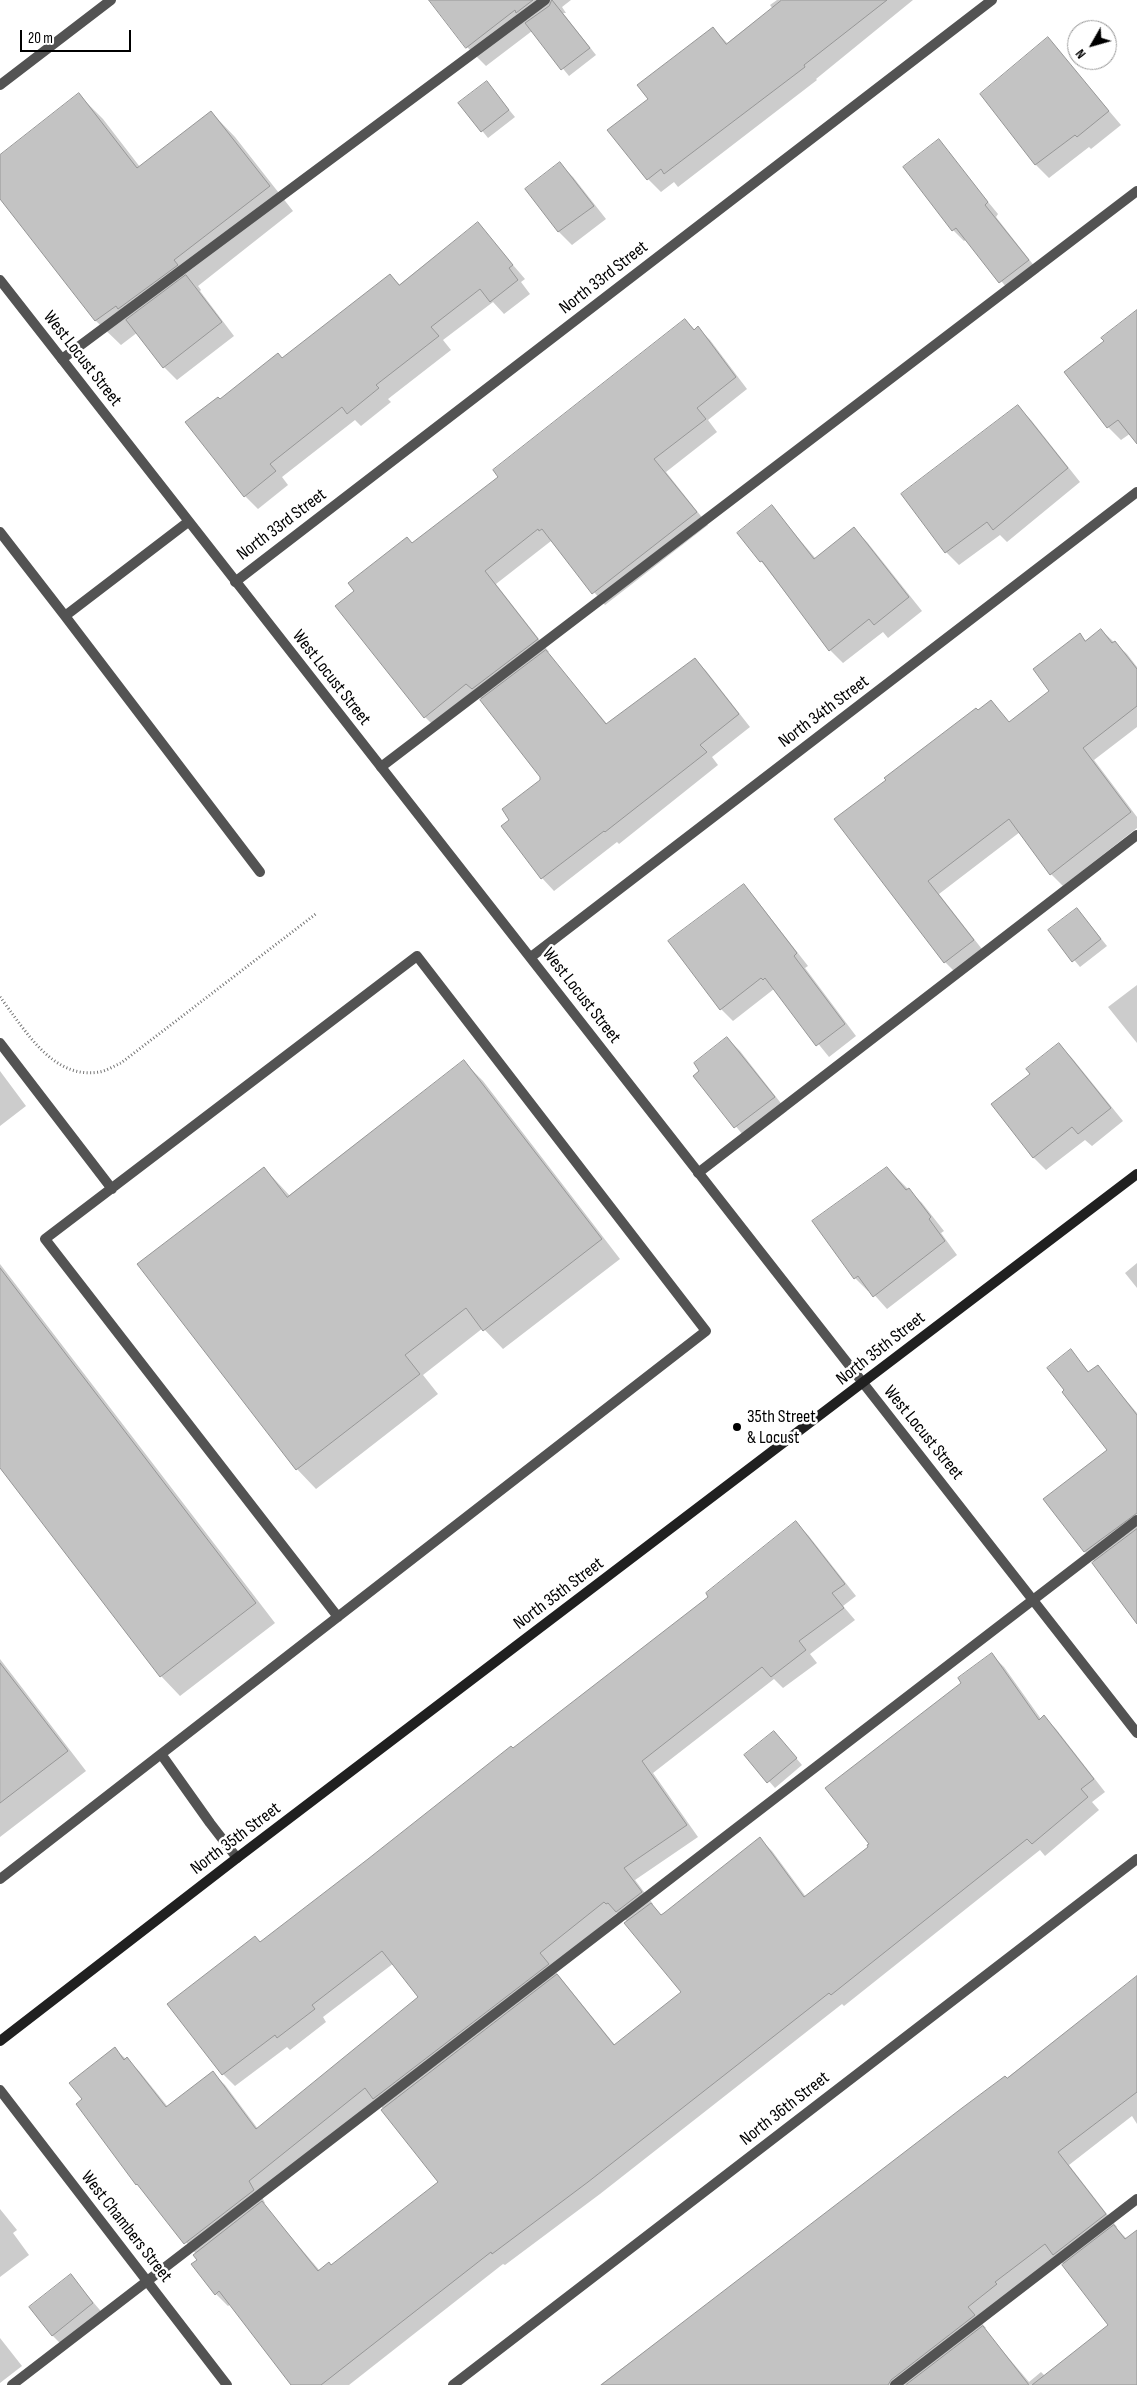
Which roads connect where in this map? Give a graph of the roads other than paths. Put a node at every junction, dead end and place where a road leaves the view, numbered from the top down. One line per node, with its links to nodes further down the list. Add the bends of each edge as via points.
1 (111, 0): 4 (street)
2 (545, 0): 7 (street)
3 (992, 0): 11 (street, North 33rd Street)
4 (0, 84)
5 (1137, 191): 13 (street)
6 (0, 280): 7 (street, West Locust Street)
7 (62, 359): 9 (street, West Locust Street)
8 (1137, 492): 16 (street, North 34th Street)
9 (188, 522): 11 (street, West Locust Street); 12 (street)
10 (0, 532): 12 (street)
11 (235, 582): 13 (street, West Locust Street)
12 (65, 616): 15 (street)
13 (381, 768): 16 (street, West Locust Street)
14 (1137, 835): 18 (street)
15 (260, 872)
16 (531, 957): 18 (street, West Locust Street)
17 (0, 1043): 20 (street)
18 (698, 1173): 21 (street, West Locust Street)
19 (1137, 1174): 21 (main road, North 35th Street)
20 (112, 1189): 24 (street, via 45,1239); 24 (street, via 417,956 706,1331)
21 (862, 1384): 23 (street, West Locust Street); 27 (main road, North 35th Street)
22 (1137, 1520): 23 (street)
23 (1033, 1598): 25 (street, West Locust Street); 33 (street)
24 (338, 1617): 26 (street)
25 (1137, 1733)
26 (161, 1754): 27 (street); 29 (street)
27 (237, 1858): 30 (main road, North 35th Street)
28 (1137, 1859): 36 (street, North 36th Street)
29 (0, 1879)
30 (0, 2041)
31 (0, 2090): 33 (street, West Chambers Street)
32 (1137, 2199): 37 (street)
33 (148, 2282): 34 (street); 35 (street, West Chambers Street)
34 (12, 2385)
35 (227, 2385)
36 (453, 2385)
37 (895, 2385)

